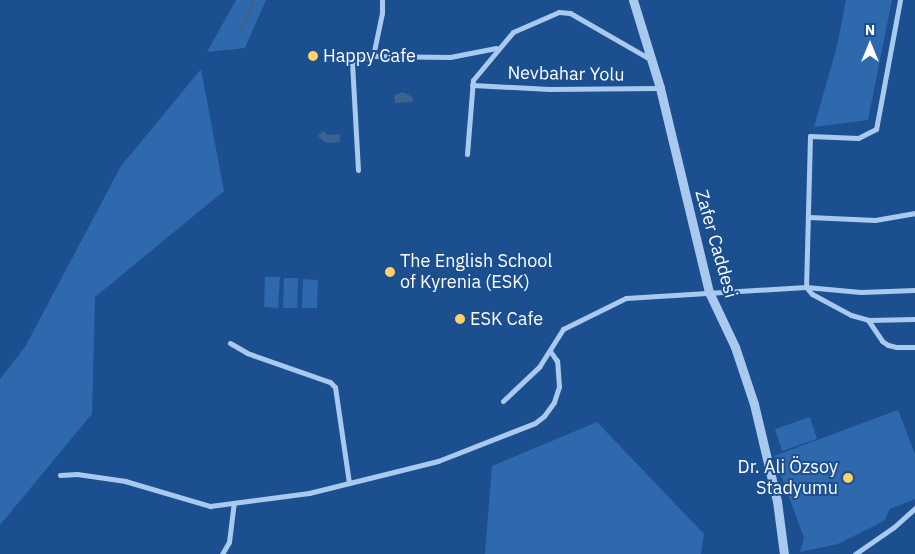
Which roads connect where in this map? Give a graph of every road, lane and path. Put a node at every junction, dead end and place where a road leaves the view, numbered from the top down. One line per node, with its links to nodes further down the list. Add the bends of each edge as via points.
1 (382, 0): 5 (street)
2 (633, 0): 6 (street, Zafer Caddesi)
3 (900, 0): 12 (street, via 876,128 858,138 810,136)
4 (498, 47): 5 (street, via 450,57); 6 (street, via 513,32 559,12 570,13); 7 (street)
5 (373, 56): 10 (street, via 352,62)
6 (653, 61): 8 (street, Zafer Caddesi)
7 (472, 85): 8 (street, Nevbahar Yolu, via 549,89); 9 (street)
8 (660, 88): 15 (street, Zafer Caddesi)
9 (467, 154)
10 (358, 170)
11 (915, 212): 12 (street, via 875,220)
12 (809, 217): 13 (street)
13 (806, 287): 14 (street, via 861,292); 15 (street); 17 (street, via 851,315)
14 (915, 290)
15 (709, 292): 20 (street, via 626,298 563,329); 27 (street, Zafer Caddesi, via 735,347 754,404 777,501)
16 (915, 319): 17 (street)
17 (868, 320): 19 (street, via 888,345)
18 (230, 343): 23 (street, via 247,354 330,382 335,387)
19 (915, 347)
20 (550, 350): 21 (street, via 538,367); 23 (street, via 557,361 559,387 544,416 535,423 438,461)
21 (503, 401)
22 (60, 475): 24 (street, via 77,474 125,481 210,506)
23 (349, 483): 24 (street, via 309,493)
24 (234, 504): 26 (street, via 229,542)
25 (915, 508): 28 (street)
26 (222, 554)
27 (784, 554)
28 (855, 554)

